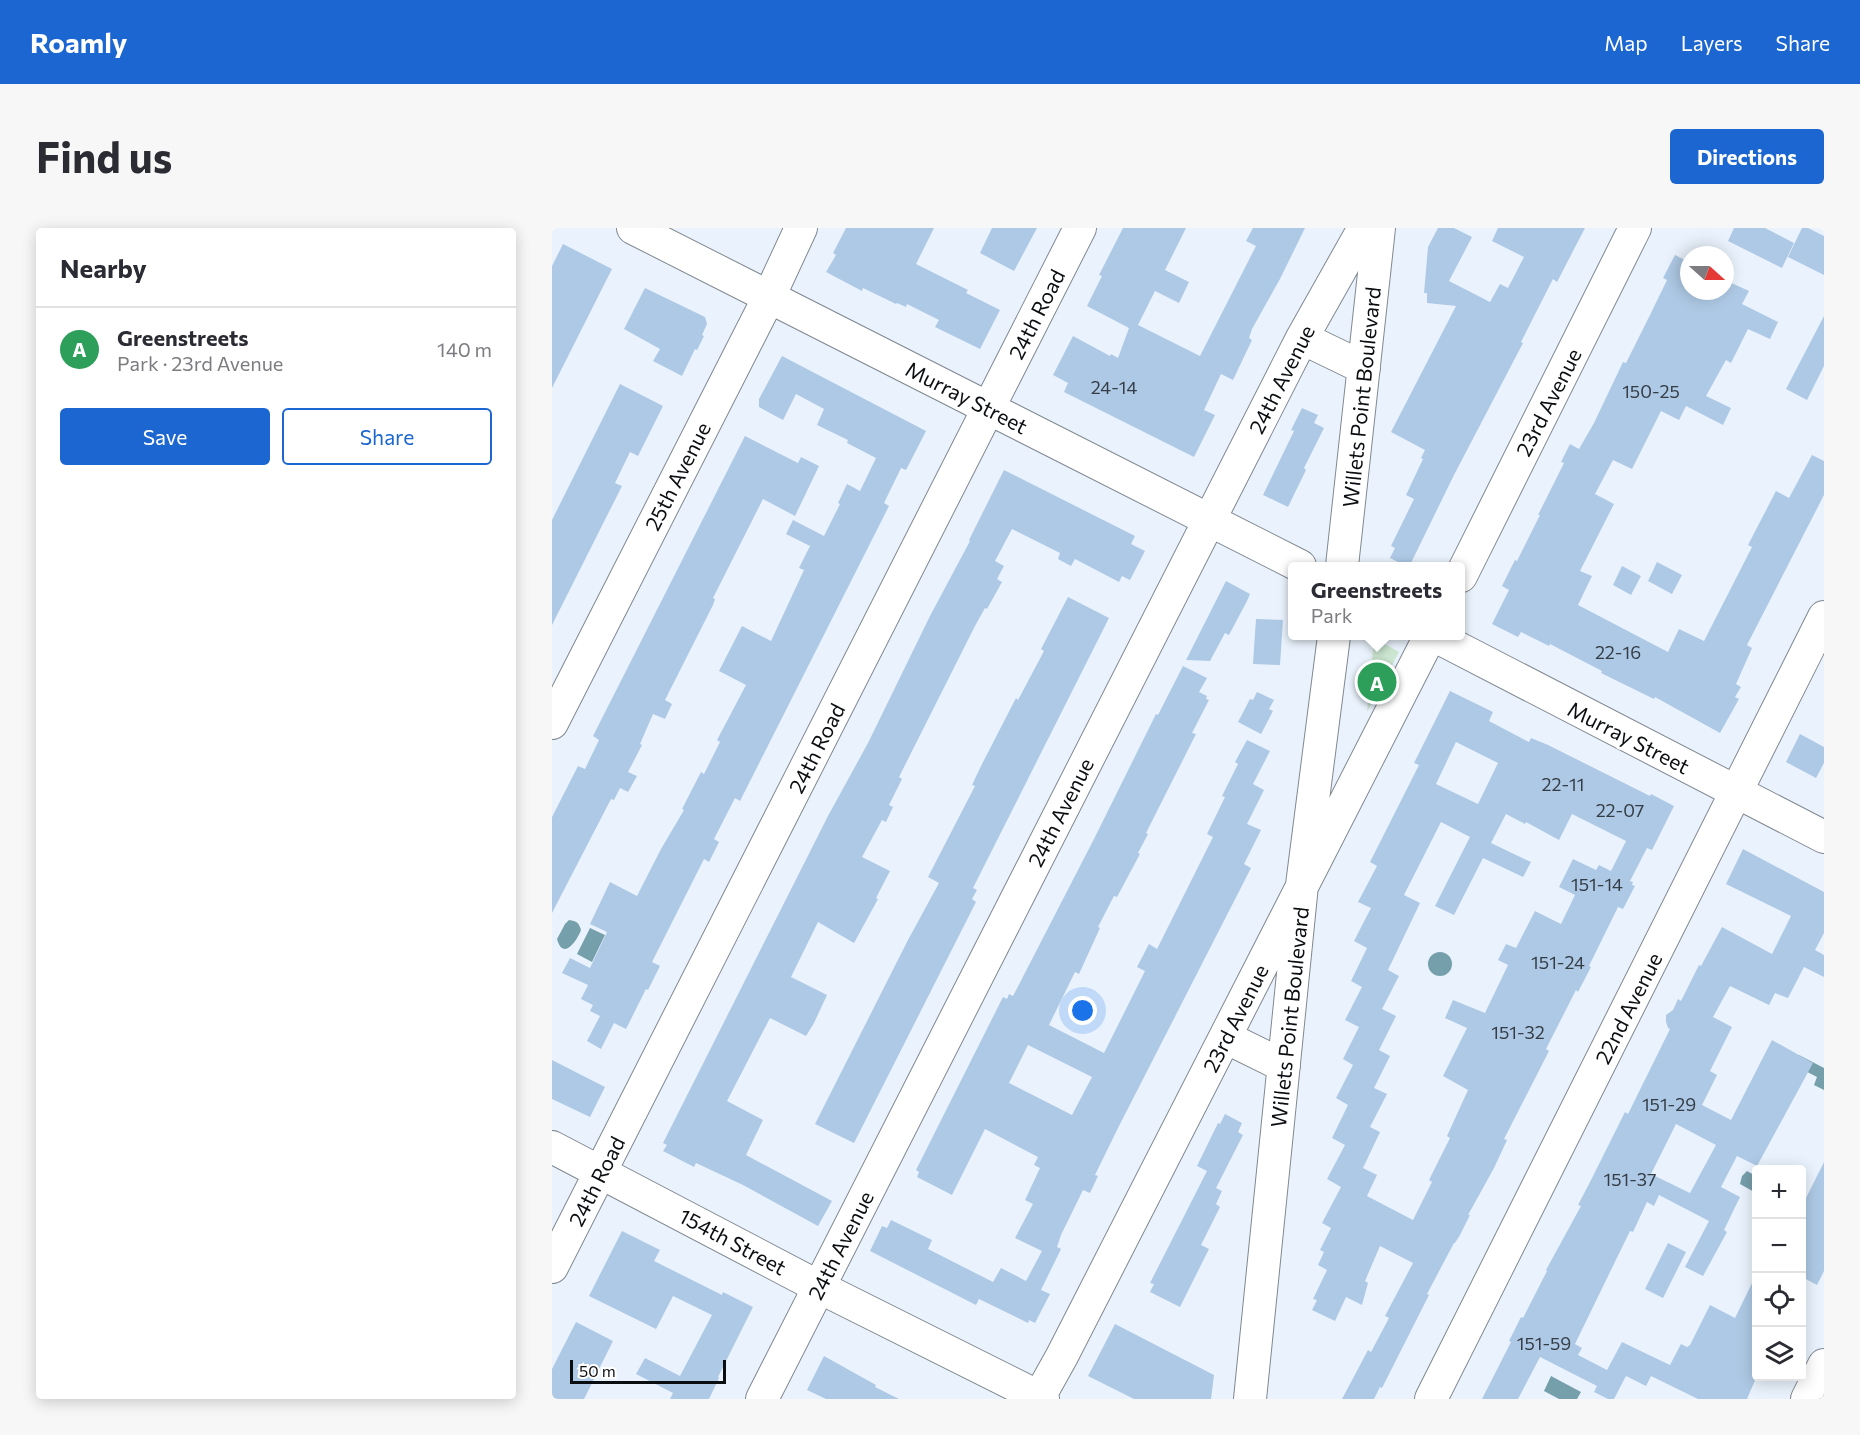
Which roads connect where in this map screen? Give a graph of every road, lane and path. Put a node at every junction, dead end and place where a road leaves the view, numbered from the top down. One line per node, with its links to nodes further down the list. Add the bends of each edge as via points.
1 (633, 228): 7 (street, Murray Street)
2 (801, 228): 7 (street, 25th Avenue)
3 (1080, 228): 10 (street, 24th Road)
4 (1364, 228): 8 (street, 24th Avenue)
5 (1379, 228): 9 (street, Willets Point Boulevard)
6 (1635, 228): 14 (street, 23rd Avenue)
7 (769, 297): 10 (street, Murray Street); 19 (street, 25th Avenue)
8 (1302, 339): 9 (street); 11 (street, 24th Avenue)
9 (1364, 368): 13 (street, Willets Point Boulevard)
10 (988, 408): 11 (street, Murray Street); 26 (street, 24th Road)
11 (1209, 520): 12 (street, Murray Street); 28 (street, 24th Avenue)
12 (1290, 562)
13 (1343, 562)
14 (1465, 568)
15 (1824, 617): 20 (street, 22nd Avenue)
16 (1333, 640): 22 (street, Willets Point Boulevard)
17 (1428, 640): 22 (street, 23rd Avenue)
18 (1443, 640): 20 (street, Murray Street)
19 (552, 723)
20 (1736, 792): 21 (street, Murray Street); 33 (street, 22nd Avenue)
21 (1824, 837)
22 (1302, 885): 23 (street, 23rd Avenue); 24 (street, Willets Point Boulevard)
23 (1225, 1037): 24 (street); 30 (street, 23rd Avenue)
24 (1284, 1066): 32 (street, Willets Point Boulevard)
25 (552, 1146): 26 (street, 154th Street)
26 (601, 1171): 27 (street, 24th Road); 28 (street, 154th Street)
27 (552, 1268)
28 (819, 1287): 30 (street, 154th Street); 31 (street, 24th Avenue)
29 (1824, 1365): 34 (street)
30 (1040, 1398)
31 (762, 1399)
32 (1250, 1399)
33 (1431, 1399)
34 (1807, 1399)

